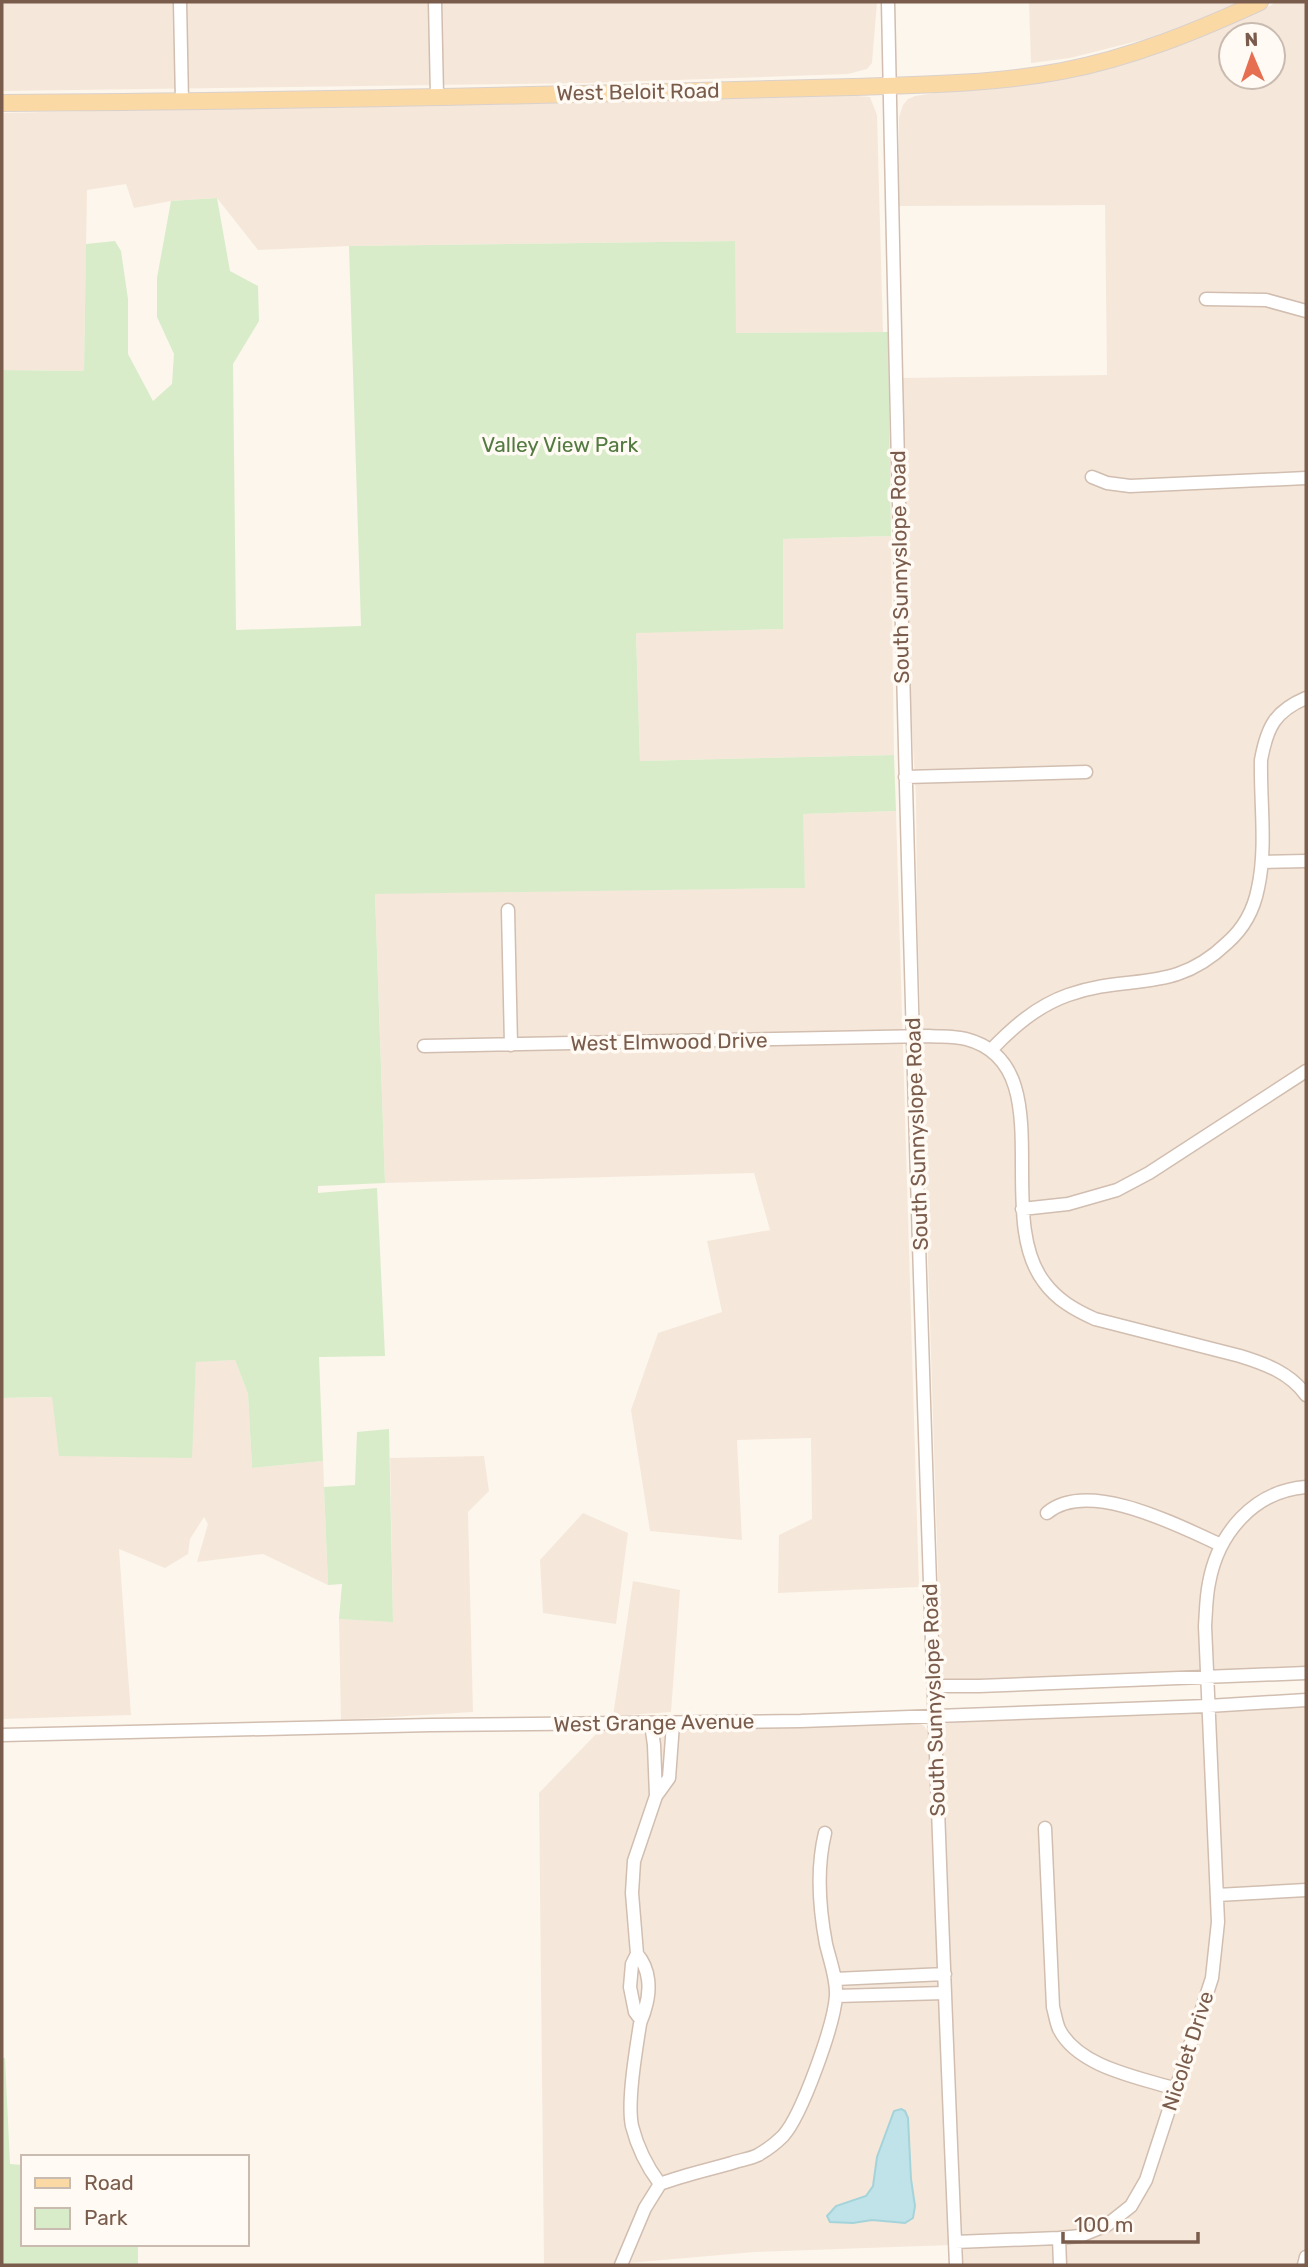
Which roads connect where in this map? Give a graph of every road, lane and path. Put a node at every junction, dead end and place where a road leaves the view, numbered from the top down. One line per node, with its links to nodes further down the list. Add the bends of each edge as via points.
1 (180, 2): 7 (street)
2 (435, 2): 6 (street)
3 (888, 2): 5 (street, South Sunnyslope Road)
4 (1261, 2): 5 (main road, West Beloit Road, via 1151,47 1065,70)
5 (889, 86): 6 (main road, West Beloit Road); 15 (street, South Sunnyslope Road)
6 (437, 96): 7 (main road, West Beloit Road)
7 (182, 102): 8 (main road, West Beloit Road)
8 (2, 103)
9 (1206, 299): 10 (street, via 1266,300)
10 (1306, 311)
11 (1092, 477): 12 (street, via 1130,486)
12 (1306, 478)
13 (1306, 698): 17 (street, via 1280,713 1264,741)
14 (1086, 772): 15 (street)
15 (905, 777): 19 (street, South Sunnyslope Road)
16 (1306, 861): 17 (street)
17 (1262, 862): 22 (street, via 1258,891 1245,922 1215,955 1175,976 1056,999 1021,1021)
18 (508, 911): 20 (street)
19 (914, 1037): 20 (street, West Elmwood Drive); 22 (street, West Elmwood Drive, via 965,1039); 32 (street, South Sunnyslope Road)
20 (511, 1045): 21 (street, West Elmwood Drive)
21 (424, 1046)
22 (991, 1051): 24 (street, via 1007,1069 1018,1093)
23 (1306, 1071): 24 (street, via 1116,1190 1068,1204)
24 (1021, 1209): 25 (street, via 1035,1268 1063,1302 1116,1326 1240,1356)
25 (1302, 1380): 26 (street)
26 (1306, 1395)
27 (1306, 1487): 29 (street, via 1279,1492 1257,1503)
28 (1047, 1513): 29 (street, via 1073,1501 1112,1504)
29 (1221, 1545): 31 (street, Nicolet Drive, via 1209,1584)
30 (1306, 1673): 31 (street)
31 (1207, 1678): 32 (street); 34 (street, Nicolet Drive)
32 (934, 1686): 35 (street, South Sunnyslope Road)
33 (1306, 1700): 34 (street, West Grange Avenue)
34 (1208, 1706): 35 (street, West Grange Avenue); 43 (street, Nicolet Drive)
35 (934, 1715): 37 (street, West Grange Avenue); 45 (street, South Sunnyslope Road)
36 (651, 1724): 37 (street, West Grange Avenue); 38 (street, West Grange Avenue); 39 (street)
37 (673, 1724): 39 (street, via 669,1778)
38 (2, 1735)
39 (656, 1796): 44 (street, via 634,1861)
40 (1045, 1828): 50 (street, via 1053,2007 1059,2028 1076,2050 1093,2060)
41 (825, 1833): 46 (street, via 819,1898)
42 (1306, 1890): 43 (street)
43 (1217, 1895): 50 (street, Nicolet Drive, via 1218,1937 1212,1978)
44 (637, 1954): 49 (street, via 630,1987); 49 (street, via 646,1964 649,1987)
45 (945, 1974): 46 (street); 47 (street, South Sunnyslope Road)
46 (835, 1979): 48 (street)
47 (945, 1993): 48 (street); 53 (street, South Sunnyslope Road)
48 (836, 1996): 51 (street, via 818,2063 783,2136 758,2155)
49 (640, 2020): 51 (street, via 632,2125)
50 (1176, 2090): 52 (street, Nicolet Drive, via 1146,2180 1131,2206 1094,2231)
51 (660, 2184): 55 (street)
52 (1059, 2238): 53 (street, Nicolet Drive); 57 (street)
53 (955, 2242): 56 (street, South Sunnyslope Road)
54 (1306, 2258): 58 (street)
55 (621, 2265)
56 (956, 2265)
57 (1060, 2265)
58 (1304, 2265)

